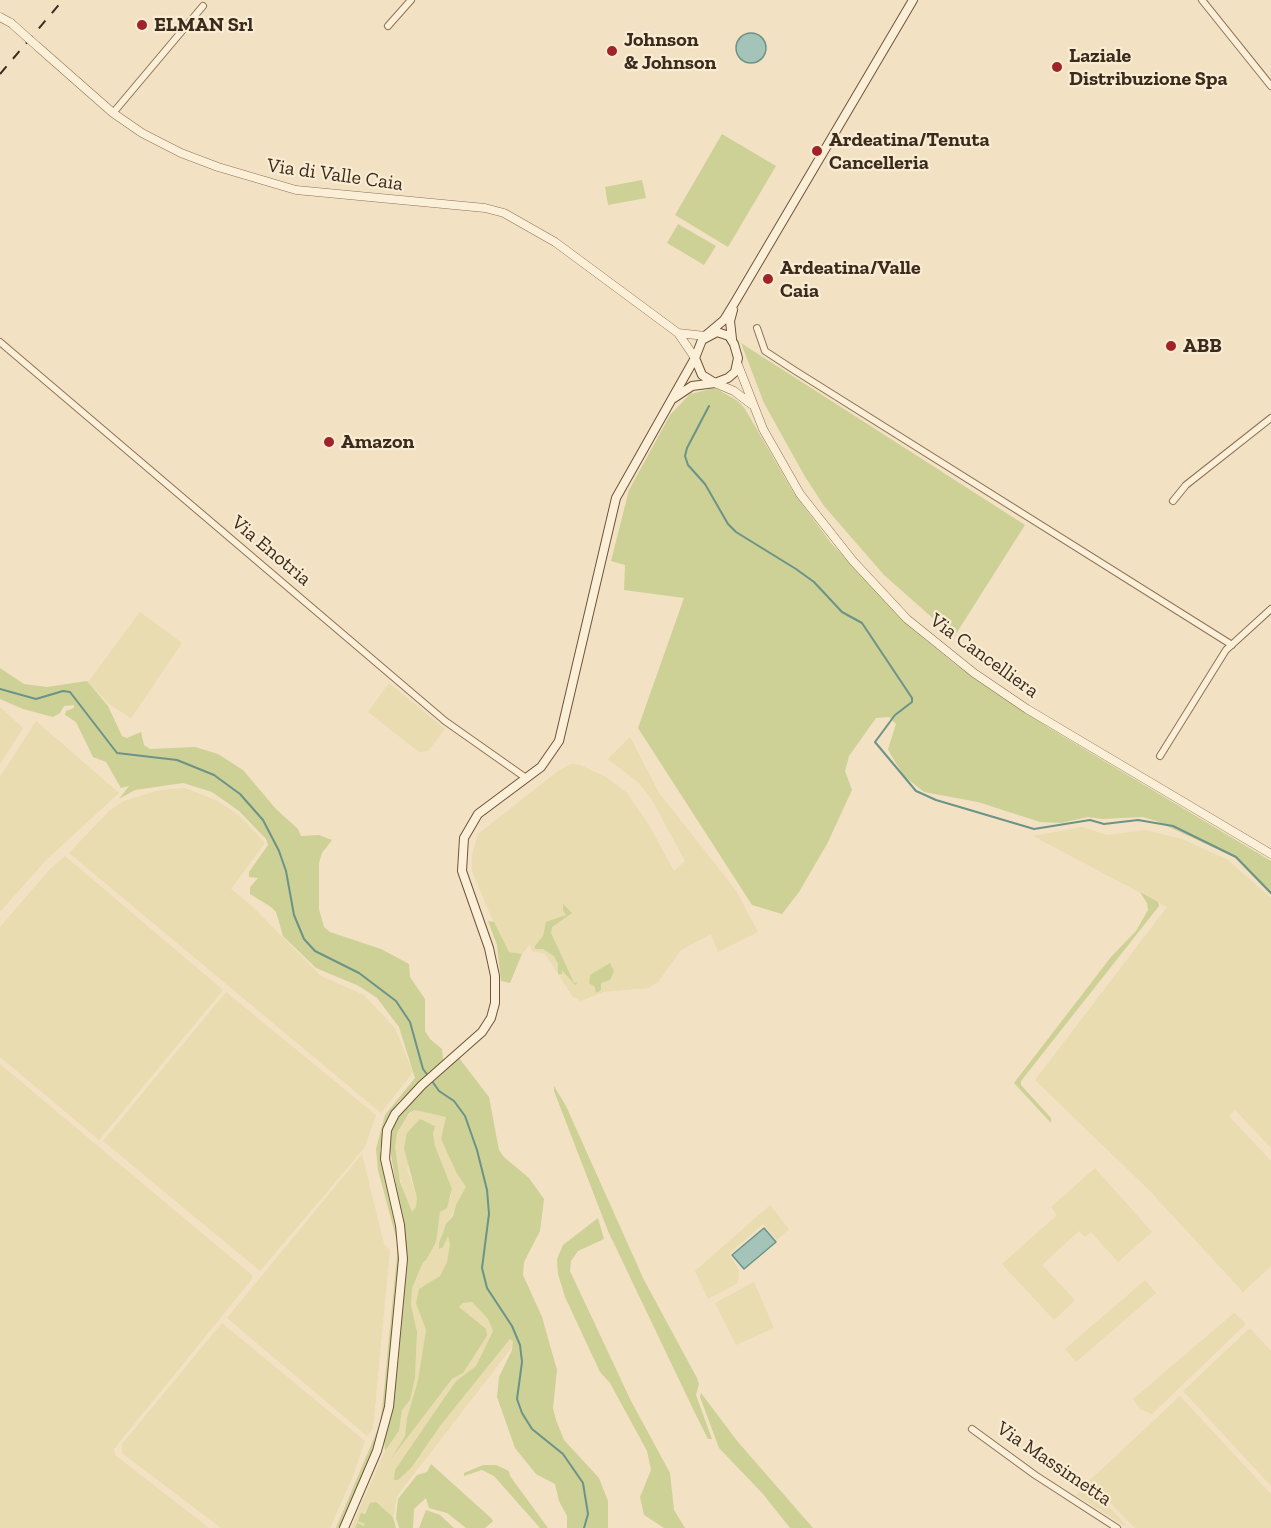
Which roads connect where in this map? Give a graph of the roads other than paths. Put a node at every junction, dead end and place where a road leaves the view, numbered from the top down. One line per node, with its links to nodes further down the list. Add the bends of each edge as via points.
1 (411, 0): 6 (street)
2 (913, 0): 9 (main road)
3 (1202, 0): 7 (street)
4 (203, 6): 8 (street)
5 (0, 17): 8 (street, Via di Valle Caia, bridge)
6 (388, 26)
7 (1271, 86)
8 (113, 113): 11 (street, Via di Valle Caia, via 181,153 257,180 308,191 504,213 555,242)
9 (735, 302): 12 (main road, via 724,320); 13 (main road, via 730,321)
10 (757, 328): 23 (street, via 765,351)
11 (678, 333): 12 (street); 15 (street, Via di Valle Caia)
12 (705, 336): 13 (main road, via 721,332); 15 (main road)
13 (732, 339): 16 (main road)
14 (0, 342): 25 (street, Via Enotria, via 445,721)
15 (695, 358): 17 (main road, via 702,375); 18 (main road)
16 (738, 365): 17 (main road, via 728,378); 19 (street, Via Cancelliera)
17 (716, 382): 18 (main road, via 692,387); 19 (street, Via Cancelliera)
18 (672, 400): 25 (main road, via 616,498 560,738 545,763)
19 (752, 405): 26 (street, Via Cancelliera, via 788,476 814,514 874,585 921,632 1027,709)
20 (1271, 418): 21 (street, via 1186,485)
21 (1173, 501)
22 (1271, 609): 23 (street)
23 (1232, 645): 24 (street)
24 (1160, 756)
25 (526, 778): 28 (main road, via 482,811 464,838 463,875 495,976 495,999 486,1028 395,1114 385,1142 385,1165 400,1225 403,1259 389,1407 381,1439)
26 (1271, 854)
27 (972, 1429): 29 (street, Via Massimetta)
28 (344, 1528)
29 (1117, 1528)

